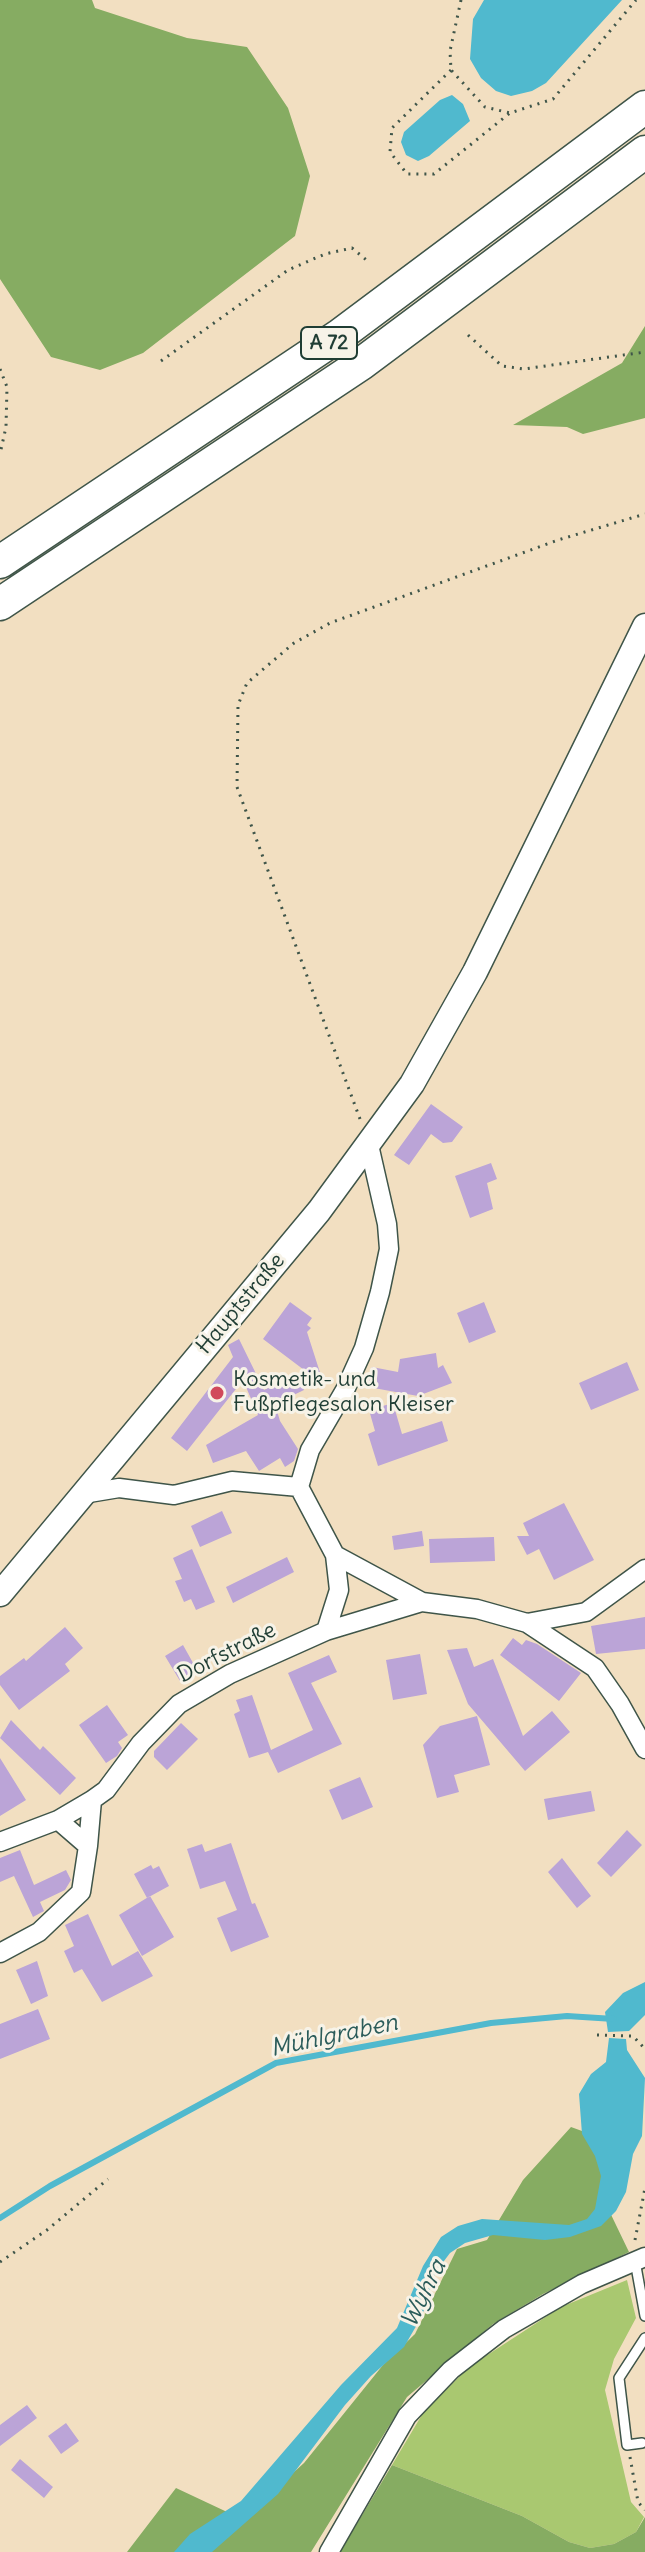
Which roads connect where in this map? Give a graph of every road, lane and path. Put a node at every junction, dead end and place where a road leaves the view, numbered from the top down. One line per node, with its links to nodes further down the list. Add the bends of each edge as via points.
1 (461, 0): 3 (path)
2 (636, 0): 5 (path, via 553,99)
3 (451, 70): 5 (path, via 485,107); 5 (path, via 392,128 390,152 407,174 434,174)
4 (645, 107): 14 (highway, A 72, via 340,335)
5 (510, 113)
6 (645, 152): 15 (highway, A 72, via 361,364)
7 (370, 263): 10 (path, via 352,248 288,270)
8 (468, 335): 9 (path, via 502,366 524,369)
9 (645, 352)
10 (161, 361)
11 (0, 369): 12 (path, via 7,400)
12 (0, 454)
13 (645, 514): 17 (path, via 330,623 294,643 247,683 238,705 237,787)
14 (0, 562)
15 (0, 604)
16 (645, 626): 17 (main road, Hauptstraße, via 461,998 412,1084)
17 (369, 1145): 18 (street, via 389,1249 364,1348 310,1450); 19 (main road, Hauptstraße)
18 (299, 1487): 19 (street, via 232,1481 174,1495 119,1488); 20 (street)
19 (83, 1494): 22 (main road, Hauptstraße)
20 (335, 1555): 23 (street, Dorfstraße); 25 (street, via 339,1590)
21 (645, 1569): 24 (street, Dorfstraße, via 586,1612)
22 (0, 1594)
23 (422, 1602): 24 (street, Dorfstraße); 25 (street, Dorfstraße)
24 (527, 1623): 26 (street, Dorfstraße, via 595,1668)
25 (326, 1631): 27 (street, Dorfstraße, via 230,1674 179,1704)
26 (645, 1749)
27 (92, 1800): 28 (street, Dorfstraße); 30 (street)
28 (58, 1820): 29 (street, Dorfstraße); 30 (street)
29 (0, 1842)
30 (88, 1846): 31 (street, via 81,1892 39,1932)
31 (0, 1953)
32 (597, 2035): 33 (path, via 633,2036)
33 (645, 2049)
34 (108, 2179): 37 (path)
35 (645, 2188): 36 (path, via 633,2237)
36 (641, 2259): 38 (lane); 43 (street, via 582,2284 504,2329 451,2370 407,2416)
37 (0, 2262)
38 (645, 2316)
39 (645, 2338): 41 (lane, via 619,2378)
40 (642, 2443): 41 (lane)
41 (627, 2445): 42 (path, via 638,2502)
42 (645, 2510)
43 (329, 2552)

